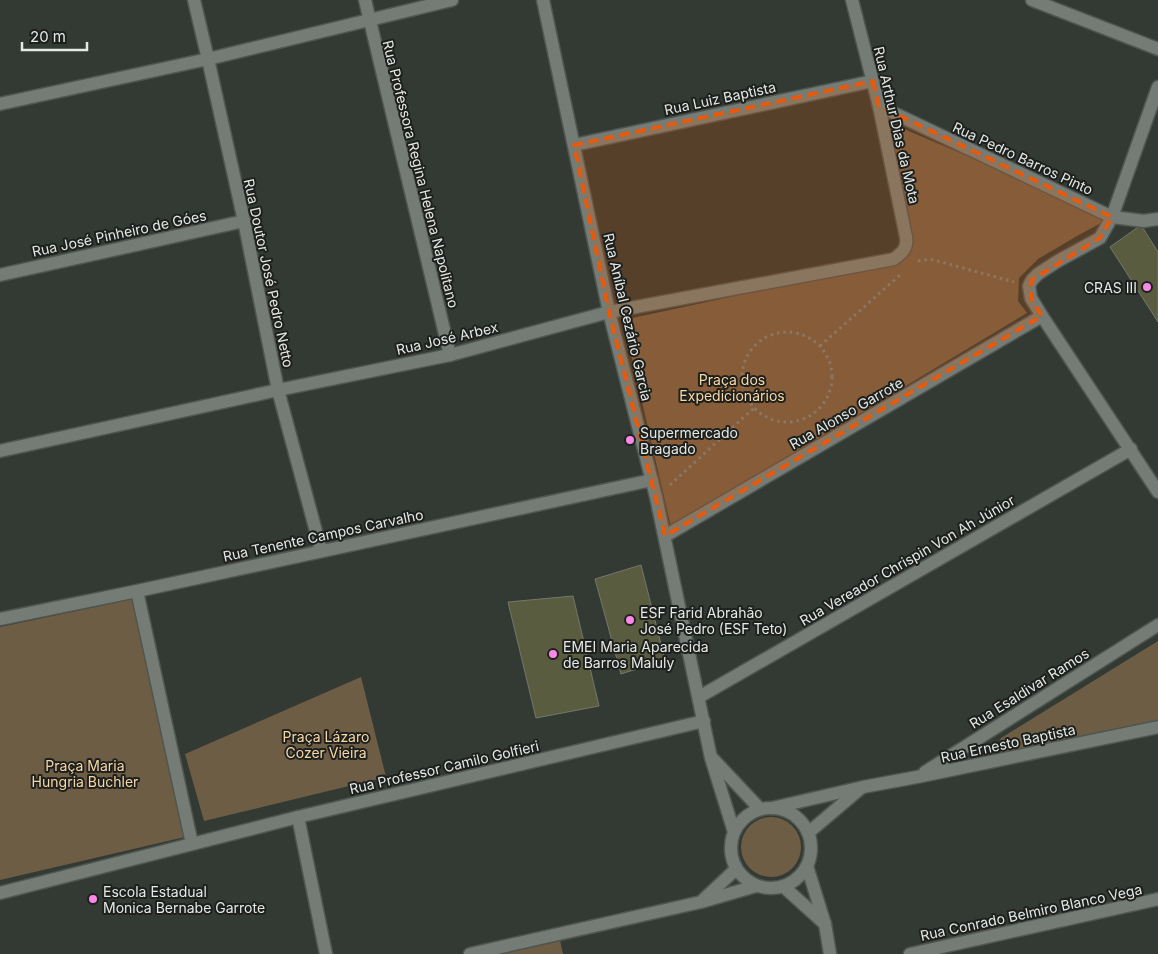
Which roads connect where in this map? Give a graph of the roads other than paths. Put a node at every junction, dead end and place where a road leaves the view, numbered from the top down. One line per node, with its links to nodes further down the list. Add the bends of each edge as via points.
1 (194, 0): 9 (street, Rua Doutor José Pedro Netto)
2 (364, 0): 7 (street, Rua Professora Regina Helena Napolitano)
3 (452, 0): 7 (street)
4 (543, 0): 14 (street, Rua Aníbal Cezário Garcia)
5 (852, 0): 10 (street, Rua Arthur Dias da Mota)
6 (1032, 0): 8 (street)
7 (368, 19): 9 (street); 22 (street, Rua Professora Regina Helena Napolitano)
8 (1158, 49)
9 (208, 59): 12 (street); 17 (street, Rua Doutor José Pedro Netto)
10 (873, 81): 13 (street, Rua Arthur Dias da Mota); 14 (street, Rua Luiz Baptista)
11 (1158, 86): 15 (street)
12 (0, 104)
13 (880, 106): 15 (street, Rua Pedro Barros Pinto); 18 (street, Rua Arthur Dias da Mota, via 907,242)
14 (574, 145): 20 (street, Rua Aníbal Cezário Garcia)
15 (1112, 217): 16 (street, Rua Pedro Barros Pinto); 21 (street, via 1100,238 1058,261 1032,280 1030,292)
16 (1158, 220)
17 (244, 221): 19 (street, Rua José Pinheiro de Góes); 23 (street, Rua Doutor José Pedro Netto)
18 (900, 255): 20 (street, Rua José Arbex, via 894,259)
19 (0, 275)
20 (609, 312): 22 (street, Rua José Arbex); 26 (street, Rua Aníbal Cezário Garcia)
21 (1042, 316): 24 (street); 28 (street, Rua Alonso Garrote)
22 (450, 355): 23 (street, Rua José Arbex)
23 (278, 390): 25 (street, Rua José Arbex); 29 (street, Rua Doutor José Pedro Netto)
24 (1131, 449): 27 (street); 33 (street, Rua Vereador Chrispin Von Ah Júnior)
25 (0, 451)
26 (652, 480): 28 (street, Rua Aníbal Cezário Garcia); 29 (street, Rua Tenente Campos Carvalho)
27 (1158, 492)
28 (665, 536): 33 (street, Rua Aníbal Cezário Garcia)
29 (321, 550): 30 (street, Rua Tenente Campos Carvalho)
30 (136, 591): 31 (street, Rua Tenente Campos Carvalho); 43 (street)
31 (0, 619)
32 (1158, 625): 37 (street, Rua Esaldivar Ramos)
33 (699, 697): 34 (street, Rua Aníbal Cezário Garcia)
34 (704, 721): 36 (street, Rua Aníbal Cezário Garcia); 40 (street, Rua Professor Camilo Golfieri)
35 (1158, 727): 37 (street, Rua Ernesto Baptista)
36 (711, 758): 39 (street); 41 (street, Rua Aníbal Cezário Garcia)
37 (917, 777): 38 (street, Rua Ernesto Baptista)
38 (863, 787): 39 (street, Rua Ernesto Baptista); 42 (street, Rua Ernesto Baptista)
39 (766, 808): 41 (street, via 749,814); 42 (street, via 783,809 802,822)
40 (298, 816): 43 (street, Rua Professor Camilo Golfieri); 52 (street)
41 (734, 832): 45 (street, via 731,844)
42 (808, 833): 44 (street, via 811,855)
43 (192, 844): 48 (street)
44 (808, 866): 47 (street, via 798,879); 51 (street)
45 (736, 869): 46 (street); 50 (street)
46 (756, 886): 47 (street); 50 (street)
47 (784, 887): 51 (street)
48 (0, 893)
49 (1158, 899): 55 (street, Rua Conrado Belmiro Blanco Vega)
50 (701, 902): 53 (street)
51 (825, 924): 54 (street)
52 (326, 954)
53 (470, 954)
54 (830, 954)
55 (910, 954)

